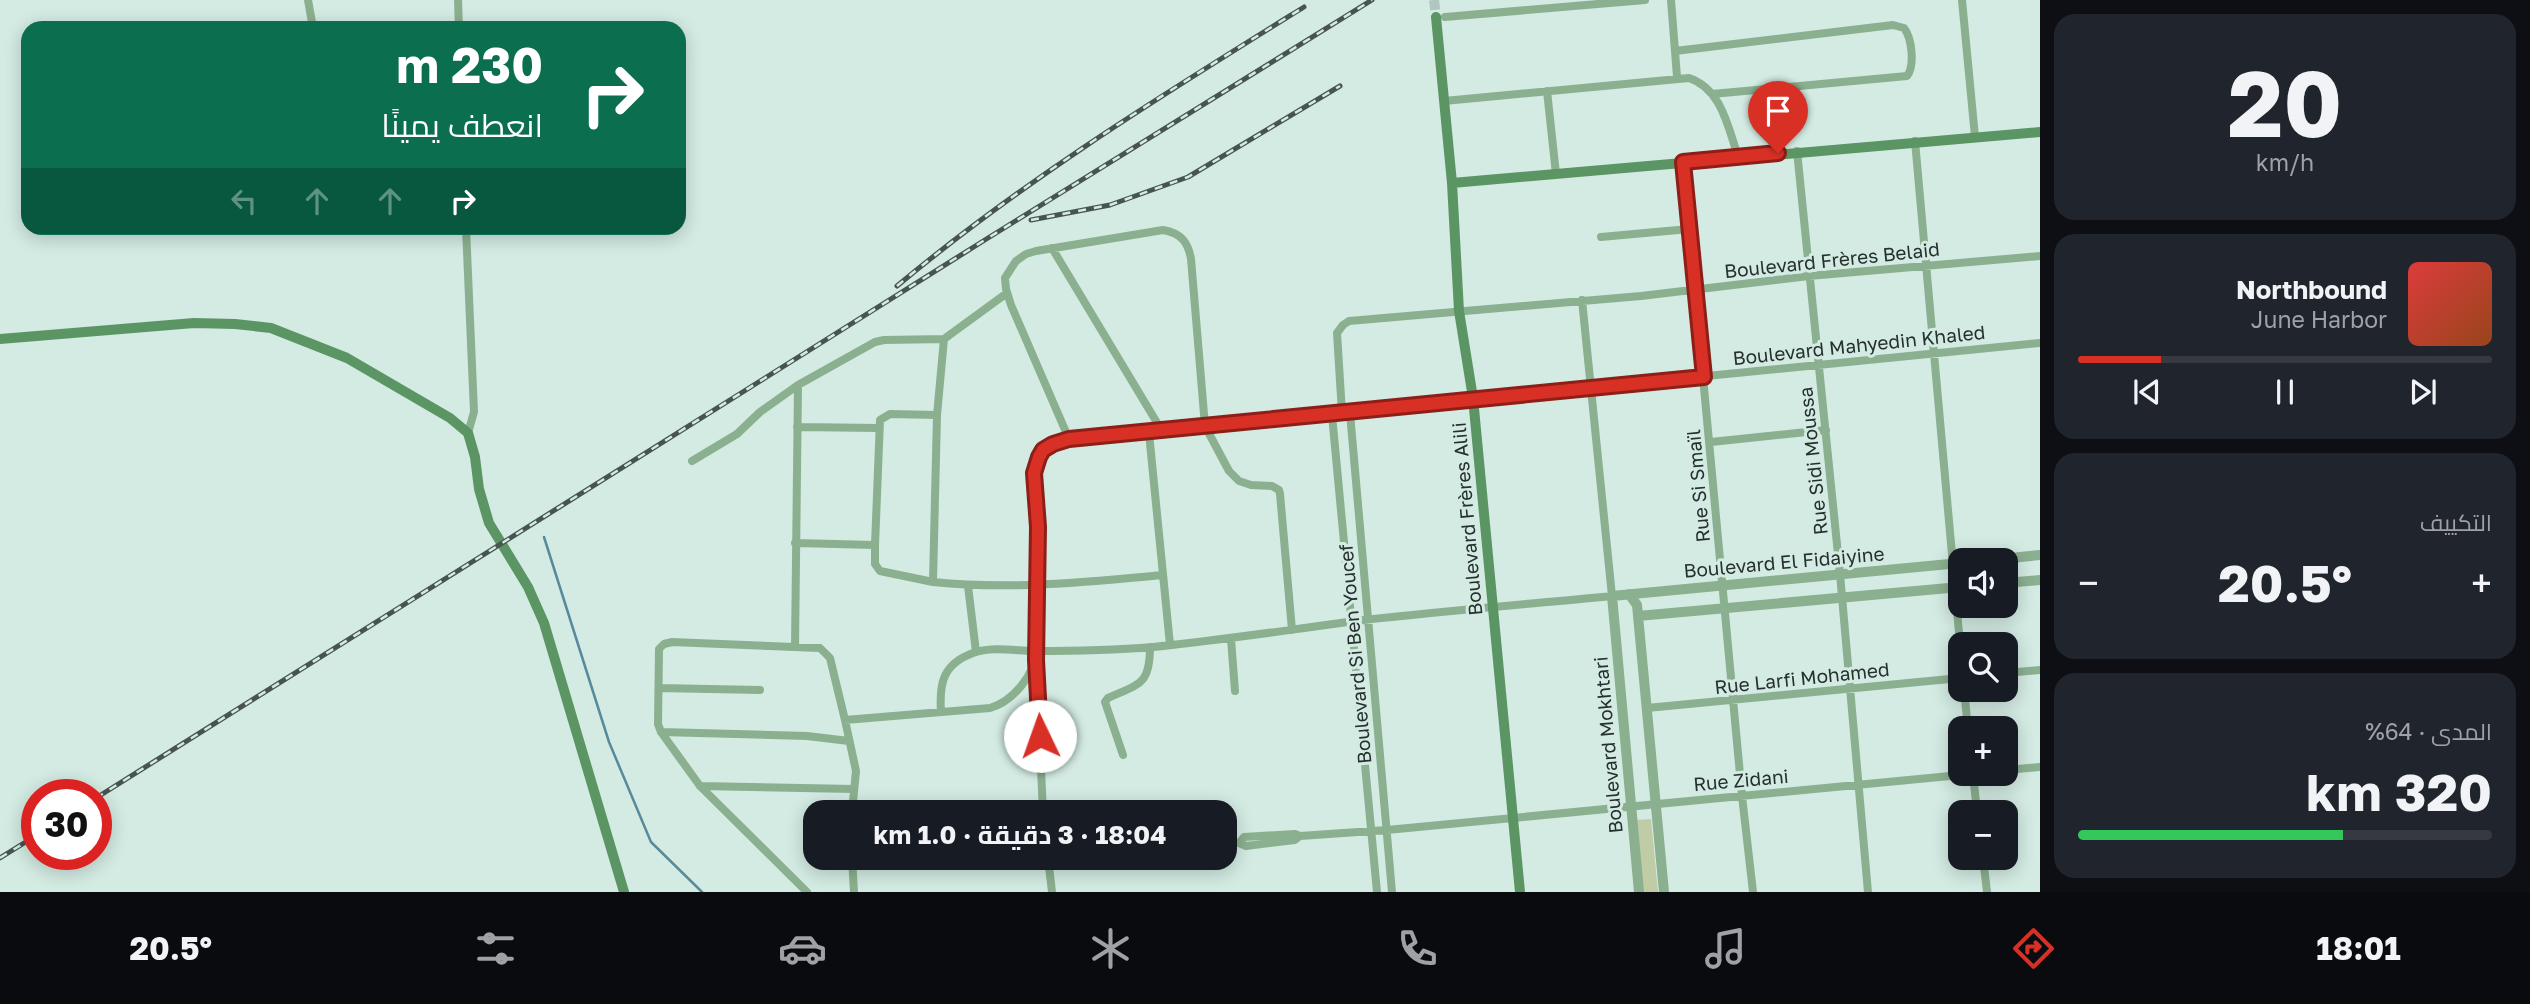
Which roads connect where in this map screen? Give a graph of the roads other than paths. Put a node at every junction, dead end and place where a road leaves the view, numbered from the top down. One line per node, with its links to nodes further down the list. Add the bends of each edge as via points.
1 (308, 0): 7 (street)
2 (458, 0): 8 (street)
3 (1645, 0): 6 (street)
4 (1671, 0): 9 (street)
5 (1962, 0): 15 (street)
6 (1440, 17): 13 (main road, Boulevard Frères Alili)
7 (312, 21)
8 (459, 21)
9 (1675, 51): 10 (street); 12 (street, via 1893,26 1907,31 1911,69 1907,76)
10 (1677, 77): 11 (street); 12 (street, via 1694,79)
11 (1547, 91): 13 (street); 20 (street)
12 (1712, 94): 18 (street, via 1721,106)
13 (1444, 101): 21 (main road, Boulevard Frères Alili)
14 (2040, 132): 15 (main road)
15 (1975, 137): 16 (main road)
16 (1915, 141): 17 (main road); 27 (street)
17 (1797, 151): 18 (main road); 28 (street, Rue Sidi Moussa)
18 (1738, 156): 19 (main road)
19 (1683, 162): 20 (main road); 22 (street, Rue Si Smaïl)
20 (1556, 174): 21 (main road)
21 (1452, 183): 32 (main road, Boulevard Frères Alili)
22 (1689, 229): 24 (street); 29 (street, Rue Si Smaïl)
23 (466, 235): 50 (street, via 474,412)
24 (1601, 237)
25 (1052, 248): 30 (street, via 1016,261 1005,278); 45 (street, via 1163,230 1182,237 1191,259); 49 (street)
26 (2040, 256): 27 (street, Boulevard Frères Belaid)
27 (1926, 266): 28 (street, Boulevard Frères Belaid); 36 (street)
28 (1809, 276): 29 (street, Boulevard Frères Belaid); 37 (street, Rue Sidi Moussa)
29 (1696, 289): 31 (street, Boulevard Frères Belaid); 38 (street, Rue Si Smaïl)
30 (1007, 293): 34 (street); 52 (street)
31 (1582, 300): 32 (street, Boulevard Frères Belaid); 40 (street)
32 (1459, 311): 41 (main road, Boulevard Frères Alili); 42 (street, Boulevard Si Ben Youcef, via 1343,325 1337,338)
33 (0, 339): 50 (main road, via 194,323 271,328 347,358)
34 (944, 339): 39 (street, via 875,342); 43 (street)
35 (2040, 344): 36 (street, Boulevard Mahyedin Khaled)
36 (1934, 353): 37 (street, Boulevard Mahyedin Khaled); 57 (street)
37 (1818, 365): 38 (street, Boulevard Mahyedin Khaled); 48 (street, Rue Sidi Moussa)
38 (1704, 377): 40 (street, Boulevard Mahyedin Khaled); 53 (street, Rue Si Smaïl)
39 (798, 385): 46 (street); 54 (street, via 737,434)
40 (1590, 387): 41 (street, Boulevard Mahyedin Khaled); 71 (street)
41 (1473, 398): 42 (street, Boulevard Mahyedin Khaled); 73 (main road, Boulevard Frères Alili)
42 (1346, 413): 44 (street, Boulevard Mahyedin Khaled); 76 (street, Boulevard Si Ben Youcef)
43 (937, 415): 47 (street, via 890,414 882,417); 64 (street)
44 (1332, 415): 45 (street, Boulevard Mahyedin Khaled); 77 (street, Boulevard Si Ben Youcef)
45 (1205, 426): 49 (street, Boulevard Mahyedin Khaled); 78 (street, via 1229,471 1240,481 1279,490)
46 (797, 427): 47 (street); 55 (street)
47 (878, 428): 56 (street)
48 (1826, 430): 53 (street); 61 (street, Rue Sidi Moussa)
49 (1162, 431): 51 (street, Boulevard Mahyedin Khaled)
50 (468, 433): 117 (main road, via 489,523 528,587 544,624)
51 (1149, 433): 52 (street, Boulevard Mahyedin Khaled); 62 (street)
52 (1065, 440): 67 (street, via 1043,450 1034,473)
53 (1711, 442): 68 (street, Rue Si Smaïl)
54 (692, 461)
55 (795, 543): 56 (street); 82 (street)
56 (875, 545): 64 (street, via 875,564 880,571)
57 (1955, 548)
58 (2040, 555): 59 (street)
59 (2018, 557)
60 (1948, 564): 61 (street, Boulevard El Fidaiyine)
61 (1840, 574): 68 (street, Boulevard El Fidaiyine); 72 (street, Rue Sidi Moussa)
62 (1163, 575): 67 (street); 80 (street)
63 (2040, 580): 65 (street)
64 (933, 582): 66 (street)
65 (2018, 582)
66 (968, 586): 67 (street); 83 (street)
67 (1036, 586): 84 (street)
68 (1723, 586): 70 (street, Boulevard El Fidaiyine); 74 (street, Rue Si Smaïl)
69 (1948, 588): 72 (street)
70 (1629, 594): 71 (street, Boulevard El Fidaiyine); 75 (street)
71 (1612, 596): 73 (street); 109 (street, Boulevard Mokhtari)
72 (1842, 598): 74 (street); 89 (street, Rue Sidi Moussa)
73 (1493, 607): 76 (street); 110 (main road, Boulevard Frères Alili)
74 (1724, 608): 75 (street); 92 (street, Rue Si Smaïl)
75 (1638, 616): 93 (street)
76 (1368, 620): 77 (street); 112 (street, Boulevard Si Ben Youcef)
77 (1351, 622): 78 (street); 111 (street, Boulevard Si Ben Youcef)
78 (1292, 631): 79 (street)
79 (1231, 639): 80 (street); 91 (street)
80 (1170, 645): 81 (street)
81 (1150, 647): 84 (street); 98 (street, via 1149,671 1142,683 1105,702)
82 (795, 648): 88 (street, via 664,644 658,653); 95 (street, via 820,648 828,653)
83 (976, 652): 84 (street, via 996,649); 94 (street, via 942,678)
84 (1036, 655): 94 (street, via 1017,691 1000,705); 107 (street)
85 (2040, 670): 86 (street)
86 (2018, 672)
87 (1948, 679): 89 (street, Rue Larfi Mohamed)
88 (659, 688): 90 (street); 96 (street)
89 (1851, 688): 92 (street, Rue Larfi Mohamed); 102 (street, Rue Sidi Moussa)
90 (760, 690)
91 (1235, 691)
92 (1733, 701): 93 (street, Rue Larfi Mohamed); 105 (street, Rue Si Smaïl)
93 (1647, 708): 108 (street)
94 (941, 712): 95 (street)
95 (845, 720): 97 (street)
96 (661, 732): 97 (street); 103 (street)
97 (849, 741): 104 (street, via 855,763)
98 (1123, 755)
99 (2040, 767): 100 (street)
100 (2018, 769)
101 (1948, 776): 102 (street, Rue Zidani)
102 (1859, 784): 105 (street, Rue Zidani); 127 (street, Rue Sidi Moussa)
103 (700, 786): 104 (street); 118 (street)
104 (854, 789): 106 (street)
105 (1742, 796): 108 (street, Rue Zidani); 126 (street, Rue Si Smaïl)
106 (853, 800)
107 (1042, 800)
108 (1656, 803): 109 (street, Rue Zidani); 125 (street)
109 (1631, 806): 110 (street, Rue Zidani); 124 (street, Boulevard Mokhtari)
110 (1513, 817): 112 (street, Rue Zidani); 123 (main road, Boulevard Frères Alili)
111 (1371, 830): 112 (street, Rue Zidani); 113 (street, Rue Zidani); 121 (street, Boulevard Si Ben Youcef)
112 (1387, 830): 122 (street, Boulevard Si Ben Youcef)
113 (1300, 836): 113 (street, via 1244,837 1239,843 1246,846)
114 (853, 870): 119 (street)
115 (1049, 870): 120 (street)
116 (1984, 870): 128 (street)
117 (624, 892)
118 (807, 892)
119 (854, 892)
120 (1052, 892)
121 (1377, 892)
122 (1392, 892)
123 (1520, 892)
124 (1639, 892)
125 (1664, 892)
126 (1753, 892)
127 (1868, 892)
128 (1987, 892)

